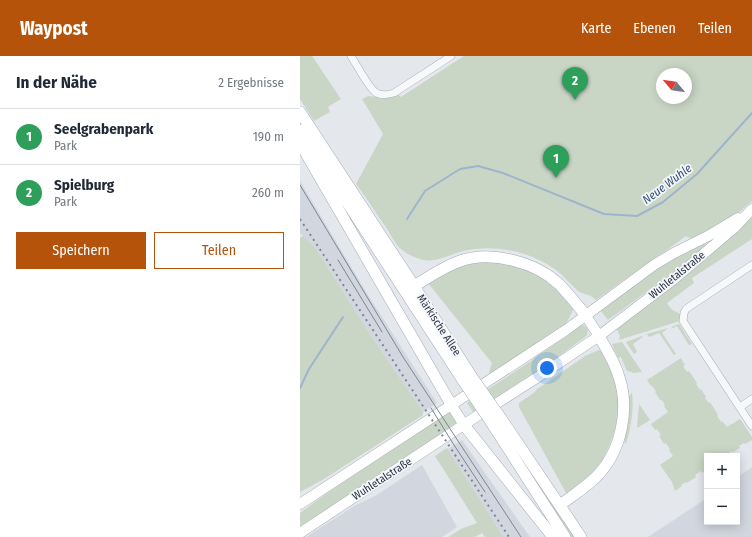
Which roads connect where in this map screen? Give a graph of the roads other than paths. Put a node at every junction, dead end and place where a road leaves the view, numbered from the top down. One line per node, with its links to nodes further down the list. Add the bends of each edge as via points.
1 (351, 56): 2 (street, via 375,92 387,95)
2 (451, 56)
3 (300, 112): 8 (main road, Märkische Allee)
4 (300, 130): 11 (main road, Märkische Allee)
5 (300, 143): 13 (main road)
6 (752, 209): 9 (main road, Wuhletalstraße, via 654,265); 10 (main road, Wuhletalstraße, via 734,228 674,279)
7 (752, 265): 14 (street, via 691,305 683,317 683,321)
8 (418, 283): 9 (main road, via 461,261 477,258 511,260 527,265 560,285); 11 (main road, Märkische Allee)
9 (586, 316): 10 (main road); 13 (main road, Wuhletalstraße)
10 (599, 336): 16 (main road, Wuhletalstraße); 19 (main road, via 614,362 623,391 624,410 621,427 615,448 603,469 586,486)
11 (468, 379): 15 (main road, Märkische Allee, bridge)
12 (752, 399): 14 (street)
13 (452, 406): 16 (main road); 18 (main road, Wuhletalstraße)
14 (740, 407): 17 (street)
15 (497, 422): 19 (main road, Märkische Allee); 22 (main road, Märkische Allee)
16 (464, 425): 20 (main road, Wuhletalstraße); 21 (main road)
17 (752, 426)
18 (300, 504)
19 (560, 505): 23 (main road, Märkische Allee)
20 (300, 533)
21 (553, 537)
22 (565, 537)
23 (581, 537)

